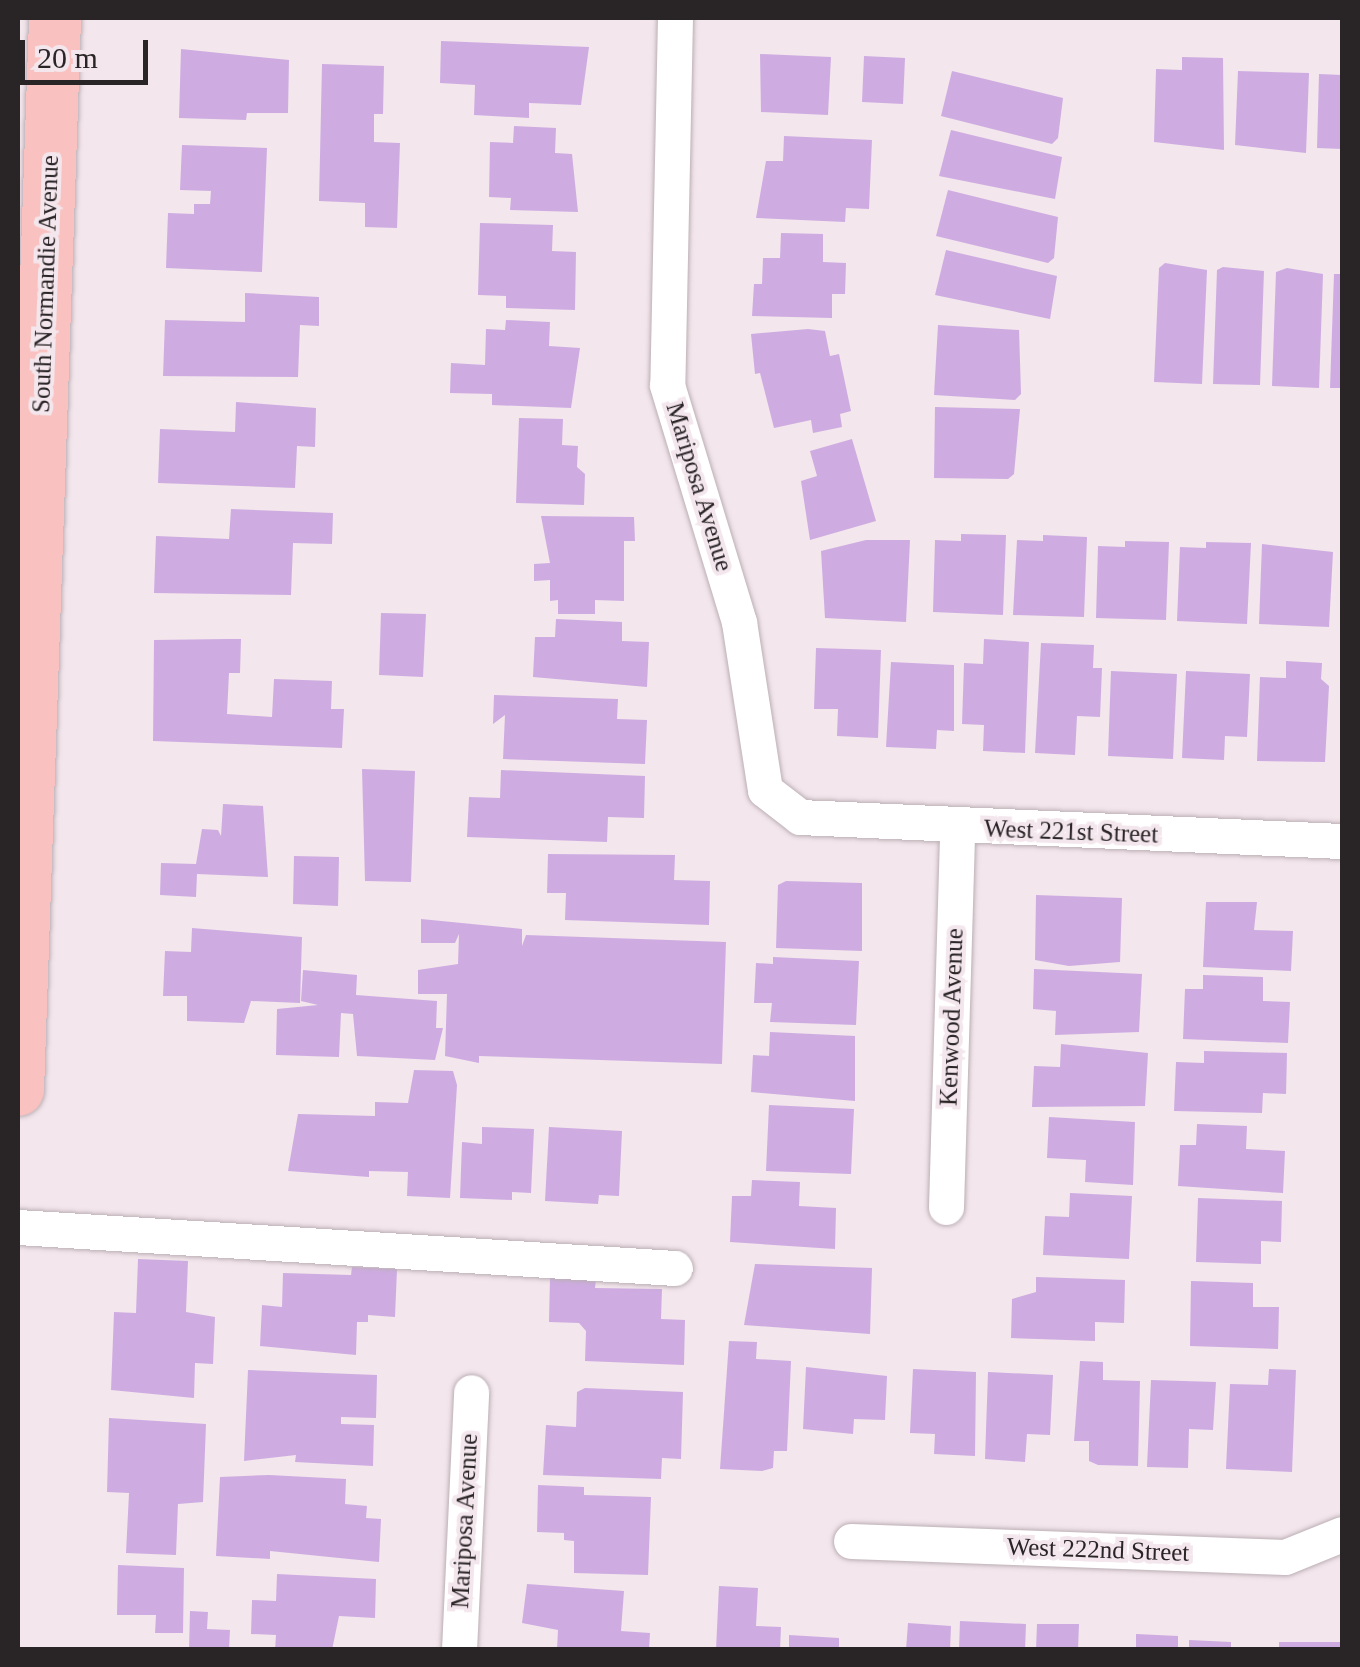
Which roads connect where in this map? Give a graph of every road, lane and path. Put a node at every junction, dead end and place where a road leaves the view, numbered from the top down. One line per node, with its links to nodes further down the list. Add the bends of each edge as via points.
1 (56, 18): 6 (main road, South Normandie Avenue)
2 (675, 18): 3 (street, Mariposa Avenue, via 667,384 740,622 765,790)
3 (800, 816): 4 (street, West 221st Street)
4 (957, 828): 5 (street, West 221st Street); 7 (street, Kenwood Avenue)
5 (1342, 841)
6 (18, 1090)
7 (946, 1206)
8 (18, 1227): 9 (street)
9 (676, 1268)
10 (470, 1392): 13 (street, Mariposa Avenue)
11 (1342, 1536): 12 (street, West 222nd Street, via 1285,1557)
12 (851, 1540)
13 (458, 1650)

